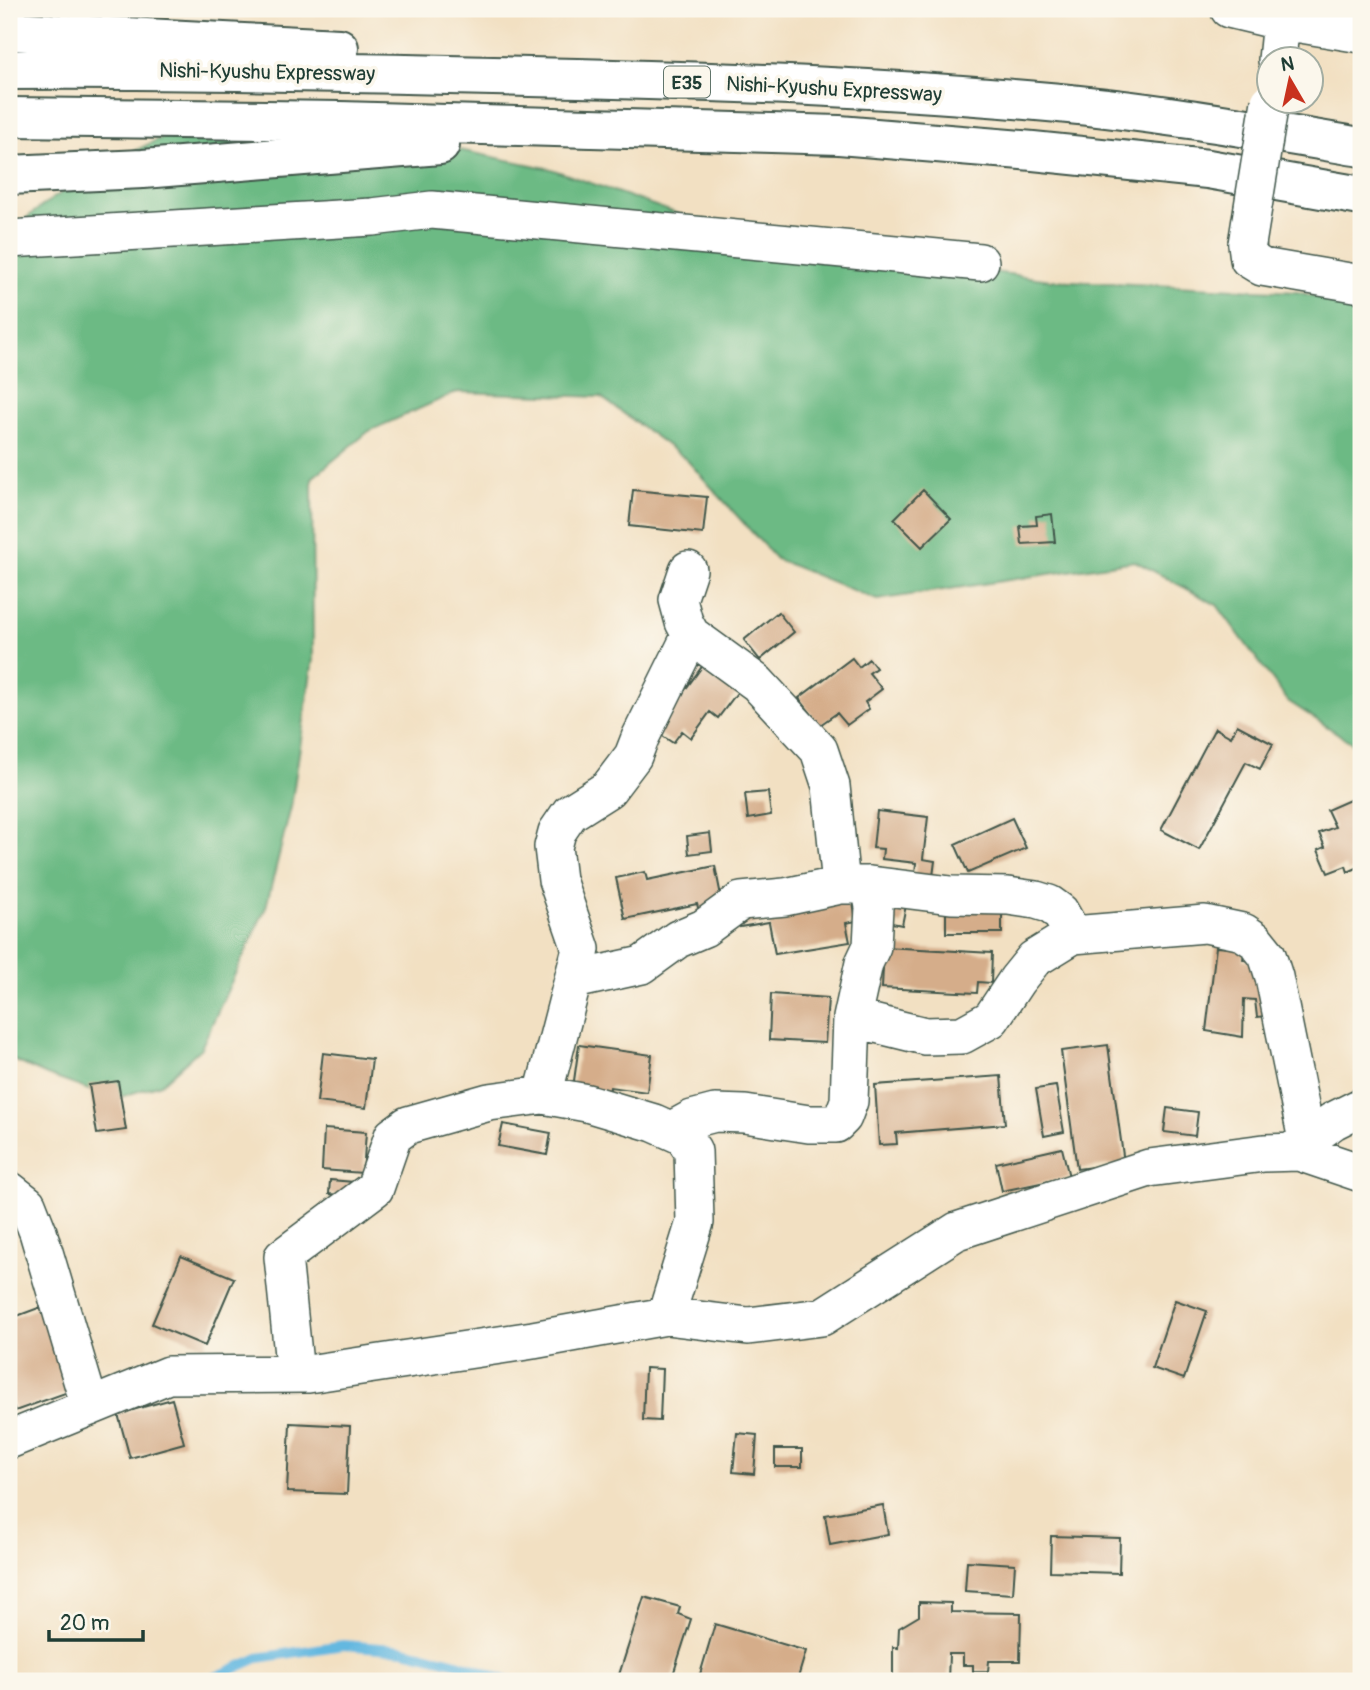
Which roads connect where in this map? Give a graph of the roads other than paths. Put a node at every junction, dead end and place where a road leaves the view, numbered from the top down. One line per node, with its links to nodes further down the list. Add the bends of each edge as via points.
1 (1229, 9): 4 (street)
2 (9, 31): 6 (highway, via 345,48)
3 (1361, 34): 4 (street)
4 (1279, 42)
5 (9, 70): 6 (highway, Nishi-Kyushu Expressway / E35)
6 (626, 79): 10 (highway, Nishi-Kyushu Expressway / E35, via 1040,101 1217,123)
7 (1268, 116): 15 (street, bridge, via 1247,244 1249,259 1262,267)
8 (9, 117): 9 (highway)
9 (627, 130): 11 (highway, via 143,169); 12 (highway, via 839,135 1033,151 1208,169)
10 (1361, 148)
11 (9, 175)
12 (1361, 196)
13 (9, 239): 14 (street, via 432,210)
14 (980, 262)
15 (1361, 285)
16 (688, 570): 17 (street, via 678,600)
17 (691, 635): 18 (street, via 757,683 819,750); 20 (street, via 634,755 608,789 570,813 557,832 553,847 557,880 581,949)
18 (856, 885): 19 (street, via 1036,900 1059,912); 20 (street, via 741,901 642,965); 21 (street, via 874,907 872,946)
19 (1073, 935): 21 (street, via 1034,959 990,1018 962,1035 925,1037); 25 (street, via 1205,924 1243,932 1255,940 1274,977)
20 (574, 980): 22 (street)
21 (852, 1018): 24 (street, via 849,1101 836,1124 715,1114)
22 (543, 1095): 24 (street, via 587,1103); 29 (street, via 489,1102 408,1125 393,1136 375,1188 283,1257)
23 (1361, 1107): 25 (street)
24 (672, 1130): 28 (street, via 683,1136 693,1151 695,1222)
25 (1298, 1146): 26 (street, via 1299,1152); 28 (street, via 1149,1168 957,1231 822,1317 748,1326)
26 (1361, 1173)
27 (9, 1190): 30 (street, via 27,1204 38,1232)
28 (666, 1316): 29 (street)
29 (295, 1374): 30 (street, via 168,1376)
30 (90, 1407): 31 (street)
31 (9, 1440)

